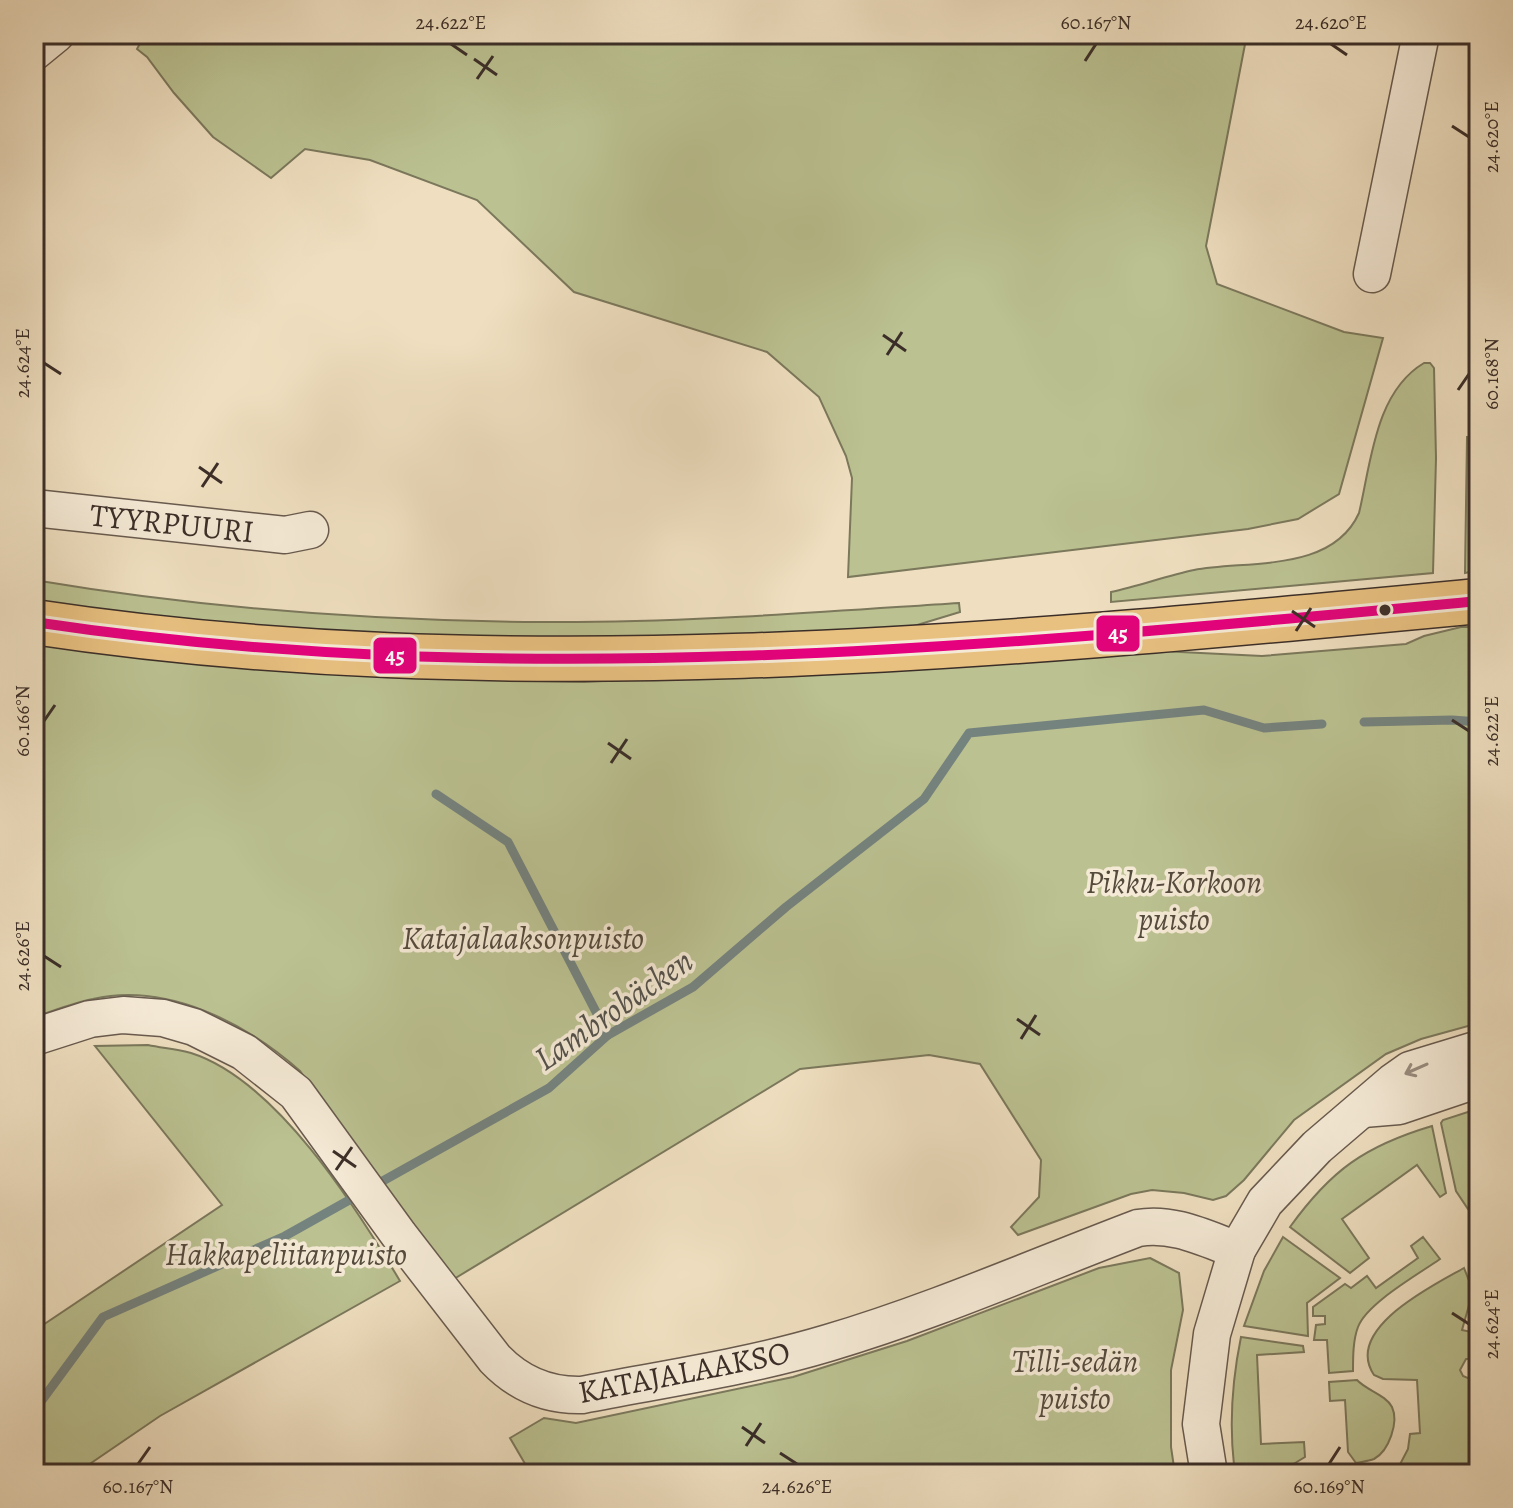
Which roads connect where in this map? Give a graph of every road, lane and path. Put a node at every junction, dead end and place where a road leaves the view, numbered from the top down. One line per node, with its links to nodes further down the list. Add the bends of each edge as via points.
1 (56, 34): 3 (street)
2 (1421, 34): 4 (street)
3 (34, 52)
4 (1372, 274)
5 (34, 508): 6 (street, TYYRPUURI, via 285,535)
6 (310, 530)
7 (1479, 601): 8 (main road, via 957,646 621,659 389,655 123,635)
8 (34, 622)
9 (34, 1037): 13 (street, KATAJALAAKSO, via 90,1019 123,1015 163,1018 244,1052 296,1093 502,1366 532,1386 565,1396 774,1358 828,1343 1138,1228 1182,1230)
10 (1479, 1049): 12 (street, one-way to 12, via 1410,1070)
11 (1479, 1079): 12 (street, via 1399,1106)
12 (1363, 1109): 13 (street, via 1281,1183)
13 (1237, 1250): 14 (street, via 1210,1349 1201,1424)
14 (1209, 1474)

